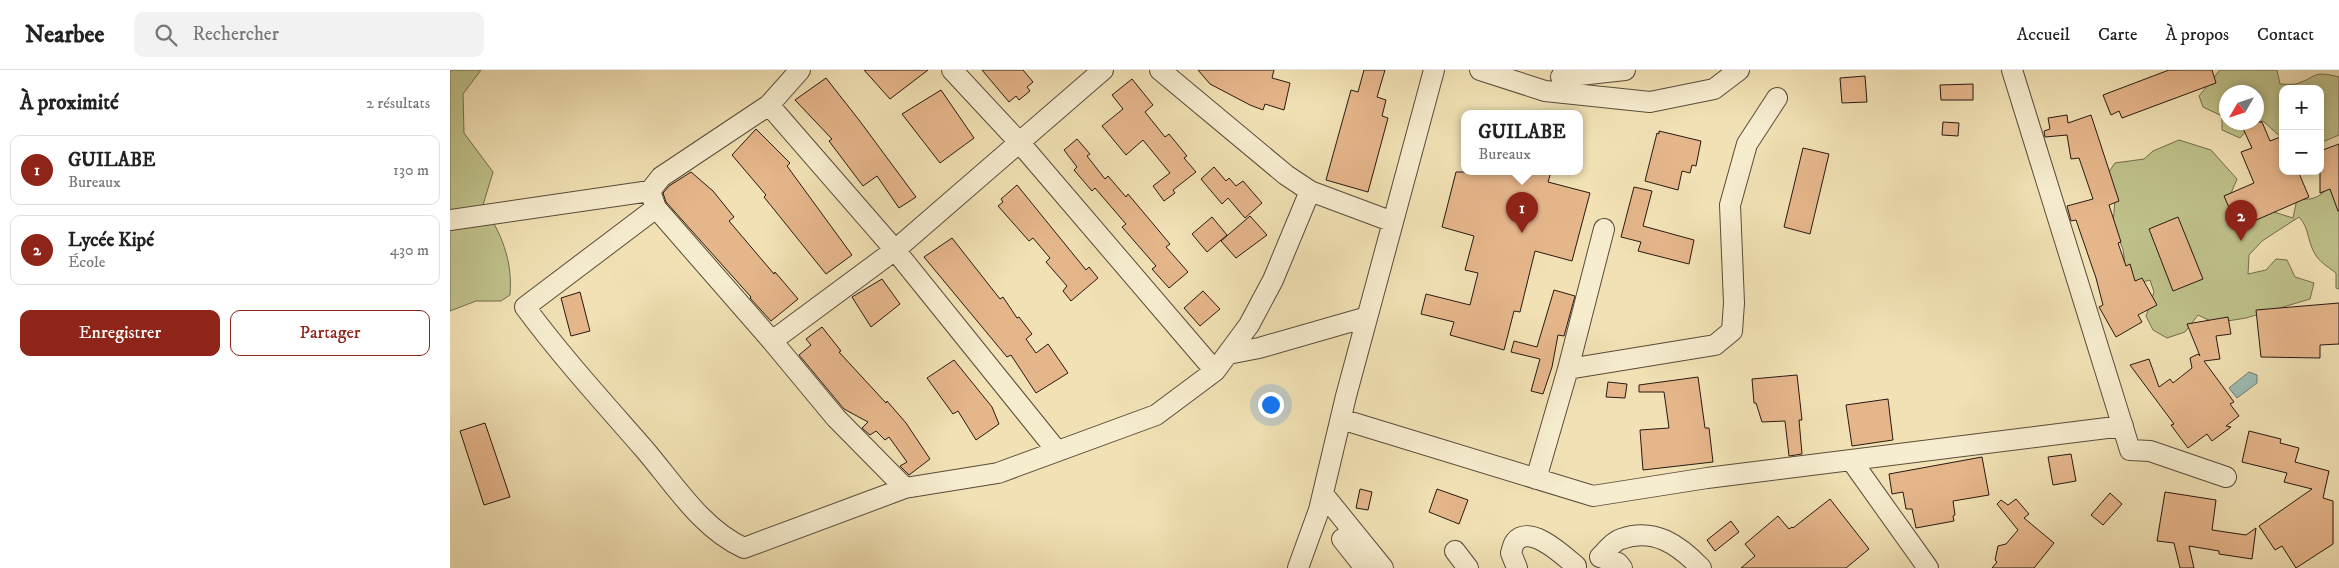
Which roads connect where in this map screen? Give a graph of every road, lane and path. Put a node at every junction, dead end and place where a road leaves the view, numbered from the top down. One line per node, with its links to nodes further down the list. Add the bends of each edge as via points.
1 (800, 70): 13 (street)
2 (952, 70): 14 (street)
3 (1103, 70): 14 (street)
4 (1160, 70): 15 (street, via 1286,175)
5 (1434, 70): 18 (street)
6 (1480, 70): 11 (street)
7 (1624, 70): 10 (street)
8 (1739, 70): 11 (street, via 1714,89 1650,102)
9 (2012, 70): 27 (street)
10 (1560, 74): 11 (street)
11 (1545, 91)
12 (1777, 98): 24 (street, via 1747,144 1730,205 1732,331 1715,345)
13 (769, 105): 16 (street, via 661,177); 20 (street)
14 (1019, 142): 20 (street); 25 (street)
15 (1310, 191): 18 (street); 23 (street, via 1273,280 1250,325)
16 (653, 200): 17 (street); 22 (street); 32 (street, via 525,307 694,509 728,540 744,548)
17 (450, 220)
18 (1393, 222): 21 (street)
19 (1604, 229): 24 (street)
20 (895, 250): 22 (street); 28 (street)
21 (1368, 317): 23 (street); 26 (street)
22 (772, 341): 32 (street, via 836,418)
23 (1228, 354): 25 (street)
24 (1568, 369): 31 (street)
25 (1215, 371): 28 (street, via 1156,415)
26 (1341, 419): 31 (street); 33 (street)
27 (2123, 426): 29 (street); 30 (street, via 2130,450 2150,451)
28 (1057, 451): 32 (street, via 998,472)
29 (1851, 460): 31 (street, via 1593,496); 44 (street)
30 (2226, 477)
31 (1536, 479)
32 (905, 488)
33 (1321, 502): 37 (street); 38 (street); 39 (street)
34 (1455, 551): 40 (street)
35 (1600, 557): 36 (street); 42 (street, via 1618,563); 43 (street, via 1620,539 1648,534 1672,542)
36 (1575, 567): 41 (street, via 1552,545 1523,536 1515,541 1511,553)
37 (1298, 568)
38 (1365, 568)
39 (1383, 568)
40 (1468, 568)
41 (1517, 568)
42 (1622, 568)
43 (1701, 568)
44 (1928, 568)

